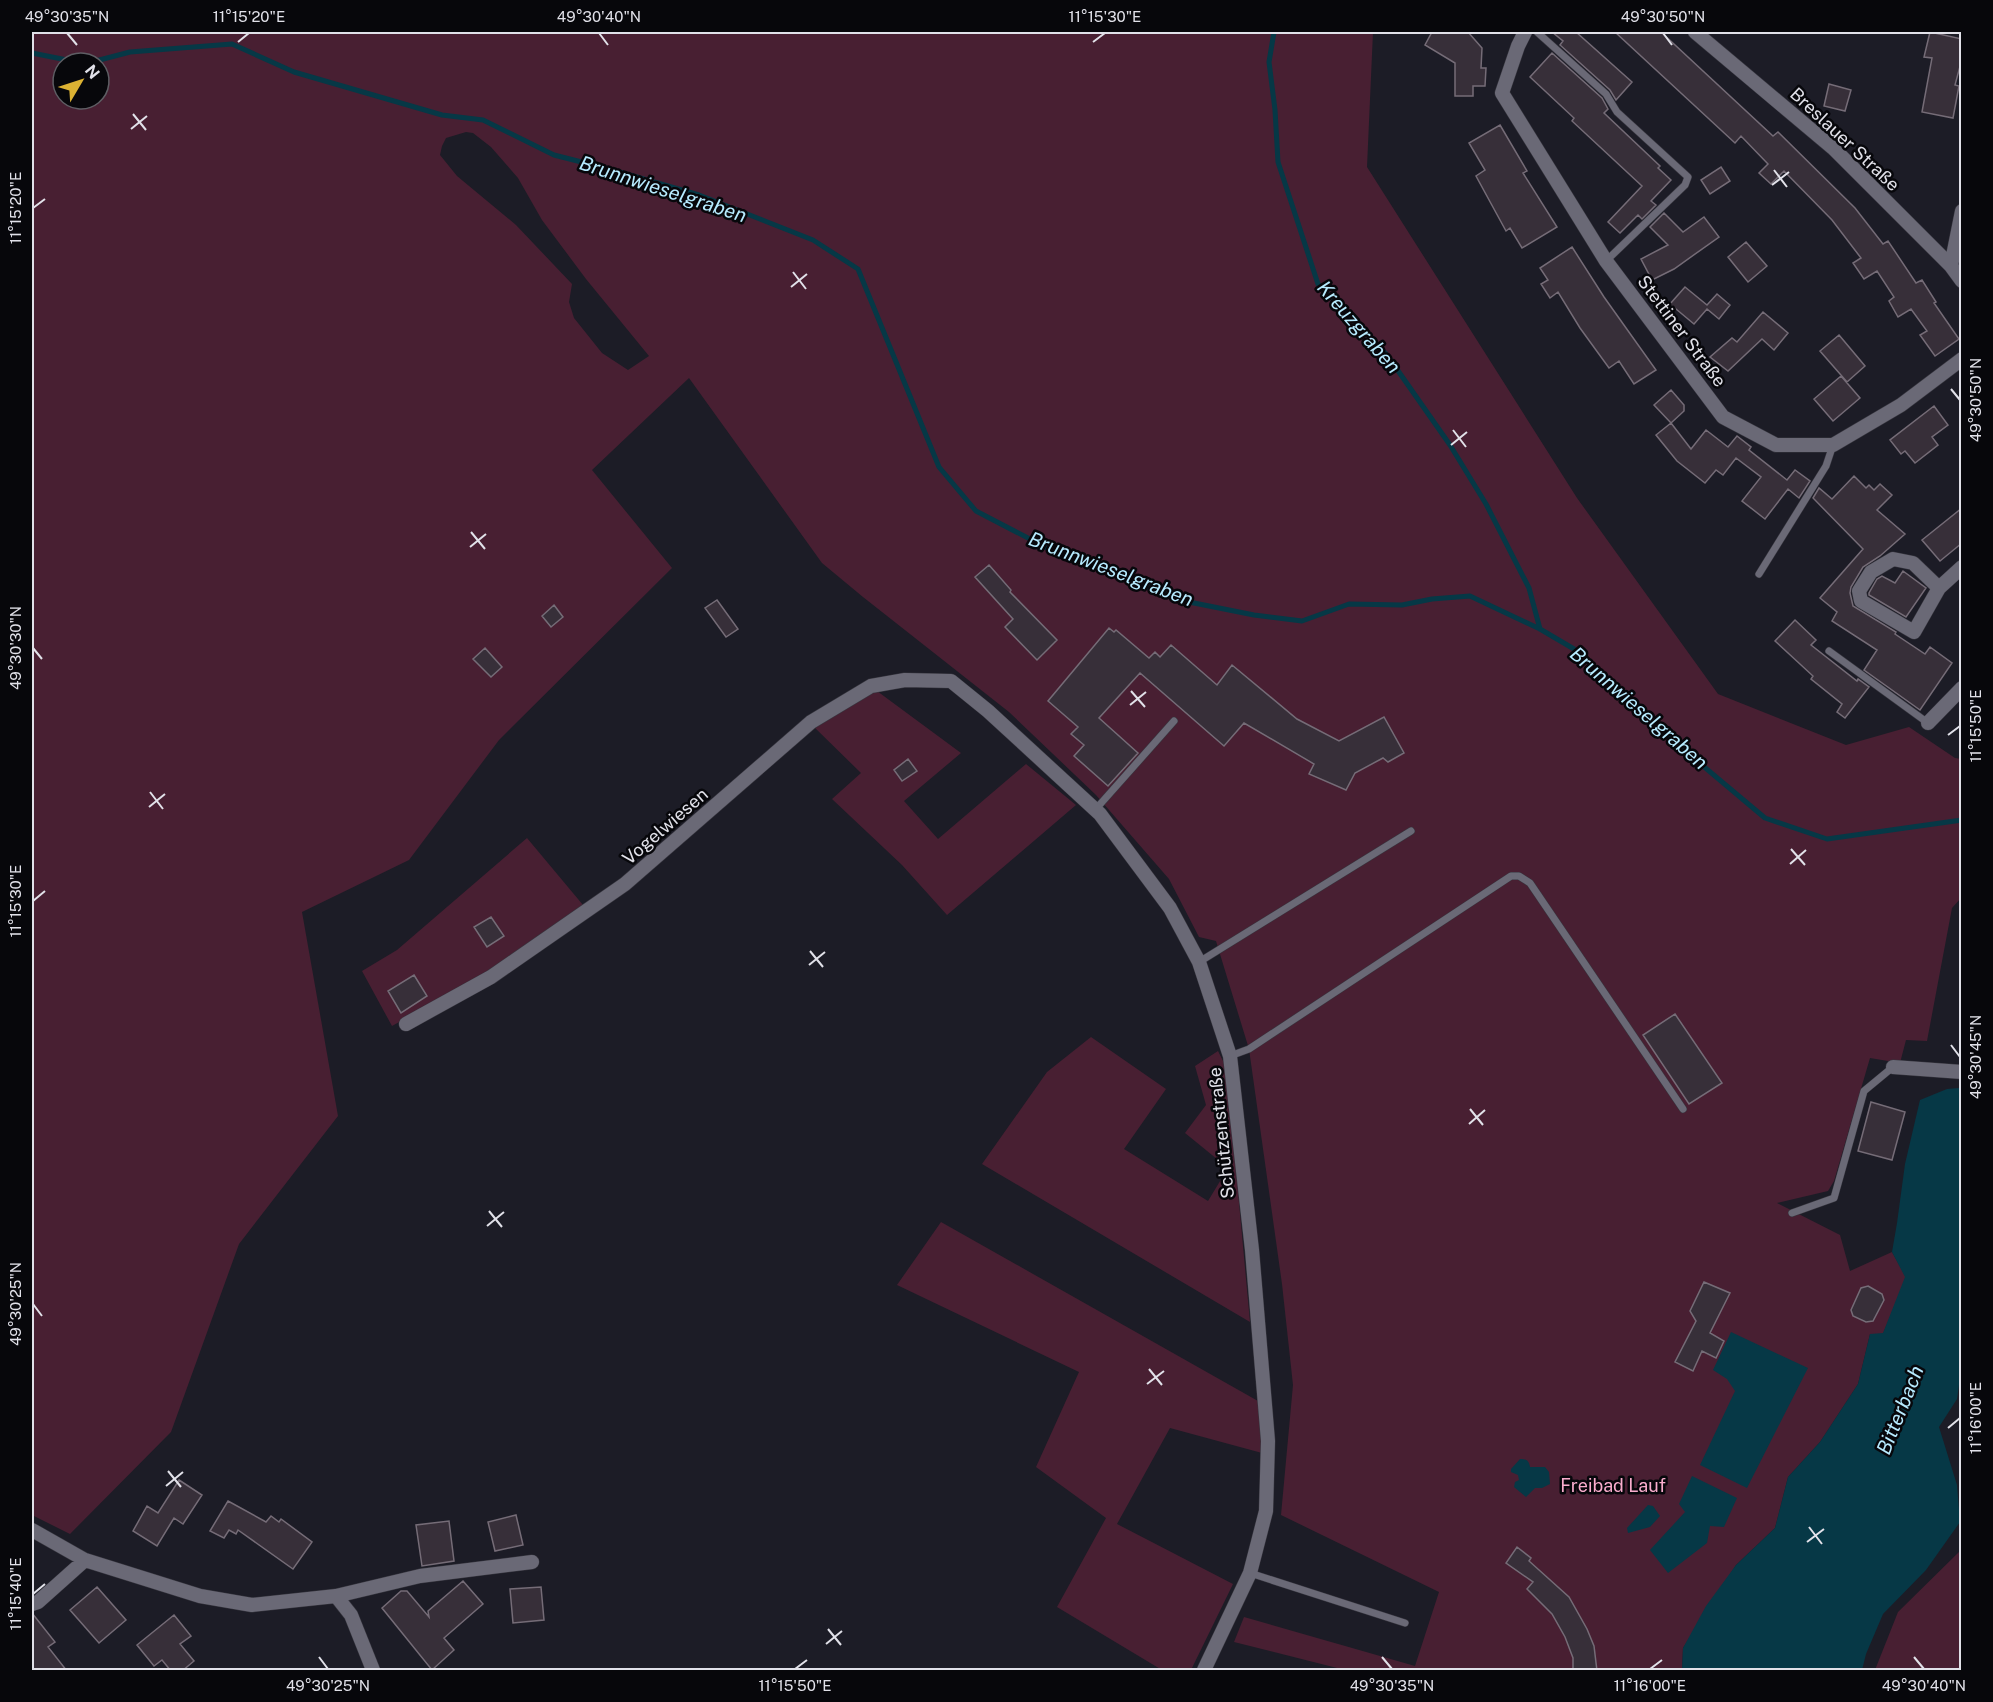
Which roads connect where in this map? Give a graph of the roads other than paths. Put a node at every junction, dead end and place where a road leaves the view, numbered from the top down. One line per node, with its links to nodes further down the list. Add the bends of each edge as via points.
1 (1525, 32): 5 (street, Stettiner Straße, via 1502,93)
2 (1537, 32): 5 (lane, via 1606,94 1617,112 1688,177 1685,185)
3 (1704, 34): 6 (street, Breslauer Straße, via 1834,149)
4 (1962, 211): 6 (street)
5 (1606, 261): 9 (street, Stettiner Straße, via 1724,417 1776,445)
6 (1951, 266): 7 (street, Breslauer Straße)
7 (1962, 281)
8 (1962, 359): 9 (street, via 1900,405)
9 (1833, 445): 11 (lane, via 1826,466)
10 (1962, 567): 12 (street)
11 (1759, 574)
12 (1939, 588): 12 (street, via 1914,633 1861,601 1859,591 1871,572 1893,559 1913,563)
13 (1829, 651): 17 (lane)
14 (951, 681): 18 (street, Schützenstraße); 21 (street, Vogelwiesen, via 905,680 871,686 811,722 625,884 491,977)
15 (1962, 688): 17 (street)
16 (1174, 721): 18 (lane)
17 (1928, 723)
18 (1095, 810): 20 (street, Schützenstraße, via 1170,908)
19 (1412, 831): 20 (lane)
20 (1199, 962): 22 (street, Schützenstraße)
21 (406, 1024)
22 (1230, 1056): 25 (lane, via 1249,1049 1510,876 1519,876 1530,883); 30 (street, Schützenstraße, via 1268,1441 1266,1511)
23 (1893, 1067): 24 (street); 26 (lane, via 1864,1091 1834,1198)
24 (1955, 1071)
25 (1683, 1110)
26 (1792, 1213)
27 (32, 1530): 28 (street)
28 (85, 1560): 31 (street, via 200,1596 252,1605); 32 (street)
29 (532, 1562): 31 (street, via 420,1576)
30 (1250, 1573): 33 (lane); 35 (street, Schützenstraße)
31 (336, 1596): 34 (street, via 351,1615)
32 (32, 1604)
33 (1405, 1623)
34 (373, 1671)
35 (1204, 1671)

